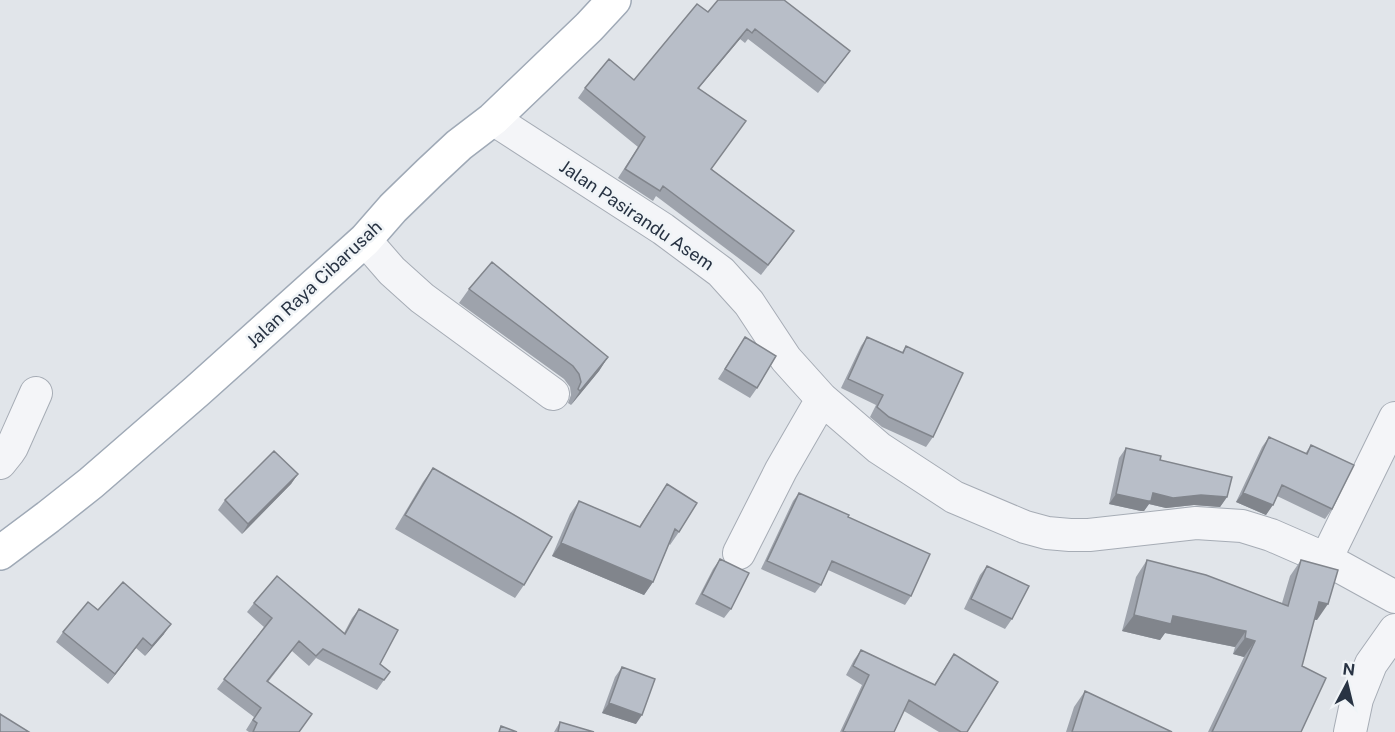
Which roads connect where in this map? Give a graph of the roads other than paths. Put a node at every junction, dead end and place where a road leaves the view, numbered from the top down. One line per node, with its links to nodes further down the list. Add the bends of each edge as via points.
1 (614, 0): 2 (main road, Jalan Raya Cibarusah)
2 (493, 119): 3 (main road, Jalan Raya Cibarusah, via 429,173); 6 (street, Jalan Pasirandu Asem, via 663,229 721,272 749,303 786,359)
3 (365, 240): 5 (street, via 422,298); 9 (main road, Jalan Raya Cibarusah, via 91,483)
4 (36, 393): 8 (street, via 12,447)
5 (553, 394)
6 (822, 399): 10 (street); 11 (street, Jalan Pasirandu Asem, via 879,448 954,497 1025,527 1047,533 1089,535 1196,524 1242,526)
7 (1395, 418): 11 (street)
8 (0, 463)
9 (0, 553)
10 (739, 553)
11 (1326, 559): 12 (street, Jalan Pasirandu Asem)
12 (1395, 597)
13 (1395, 630): 14 (street, via 1371,664 1357,699)
14 (1350, 732)

